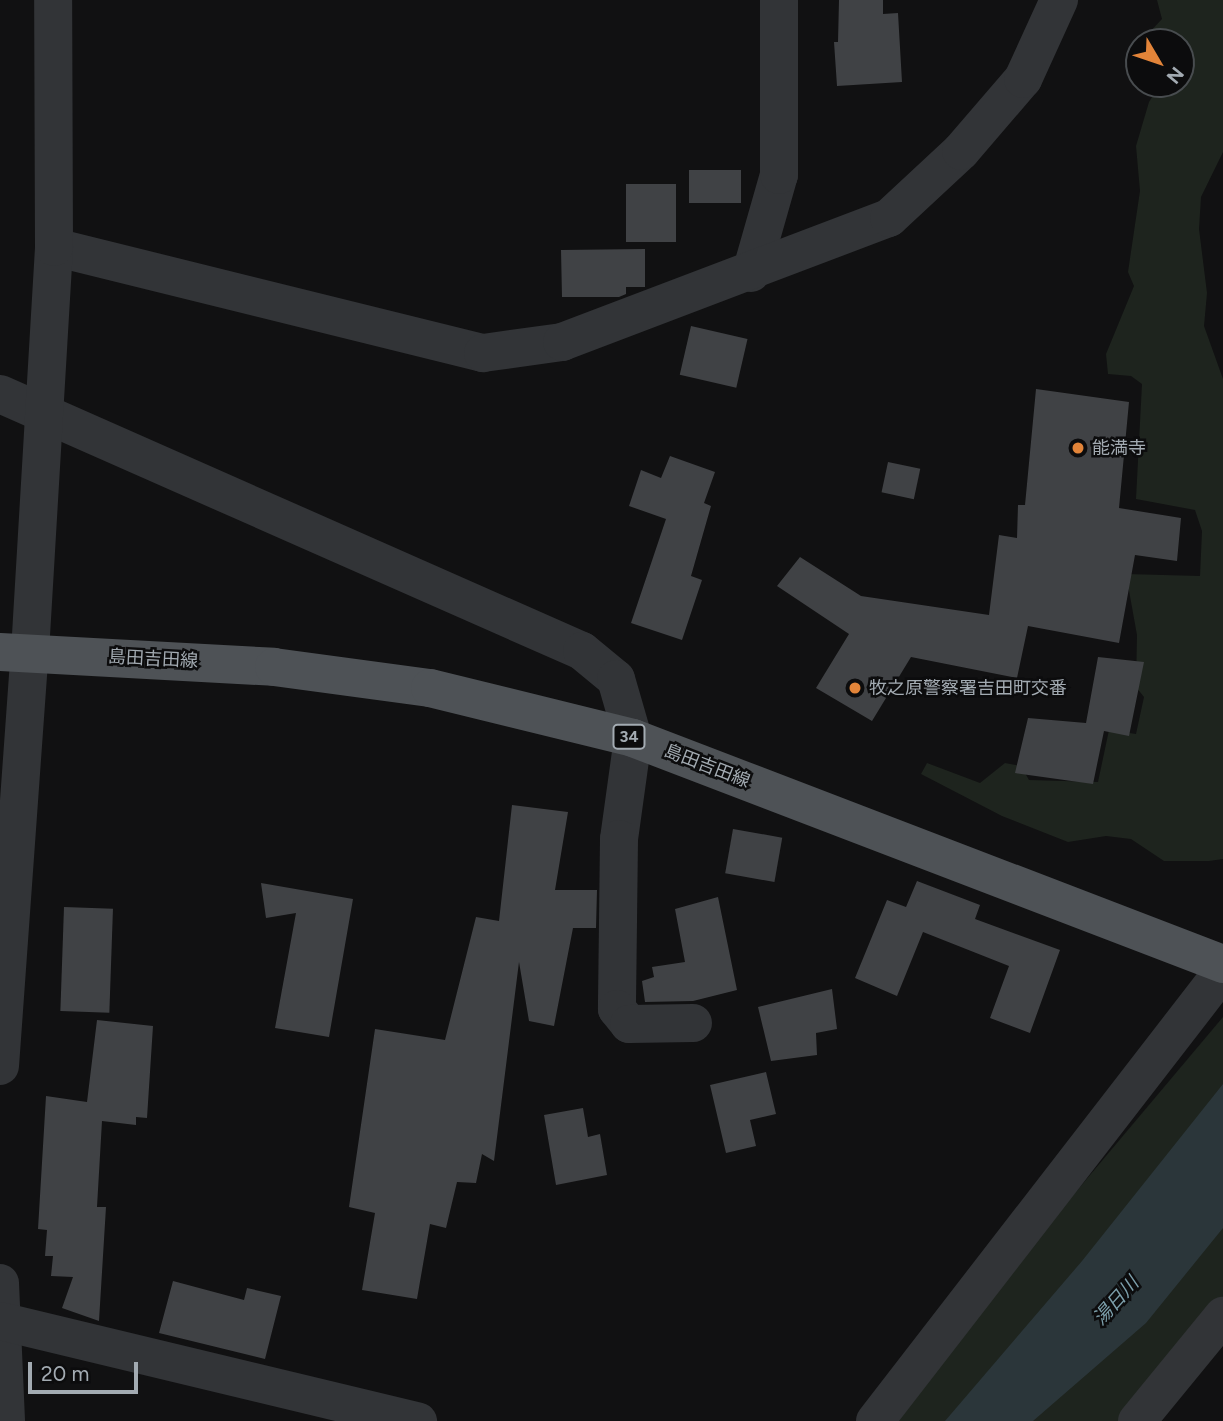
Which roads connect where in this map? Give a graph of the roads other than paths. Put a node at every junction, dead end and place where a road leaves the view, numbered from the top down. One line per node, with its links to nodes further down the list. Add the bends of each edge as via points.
1 (53, 0): 4 (street)
2 (779, 0): 5 (street, via 779,175)
3 (1059, 0): 5 (street, via 1023,79 961,151 889,218)
4 (54, 247): 5 (street, via 483,353 562,342); 7 (street)
5 (751, 273)
6 (0, 394): 7 (street)
7 (46, 414): 8 (street); 9 (street, via 582,651 616,679)
8 (15, 652): 9 (main road, 島田吉田線 / 34, via 274,667 430,688); 13 (street)
9 (633, 738): 10 (main road, 島田吉田線 / 34); 12 (street, via 620,839 617,1009 629,1024)
10 (1223, 964)
11 (1223, 971): 19 (street)
12 (692, 1023)
13 (0, 1066)
14 (0, 1283): 16 (street)
15 (1223, 1316): 20 (street)
16 (1, 1322): 17 (street); 18 (street)
17 (6, 1421)
18 (418, 1421)
19 (875, 1421)
20 (1136, 1421)

